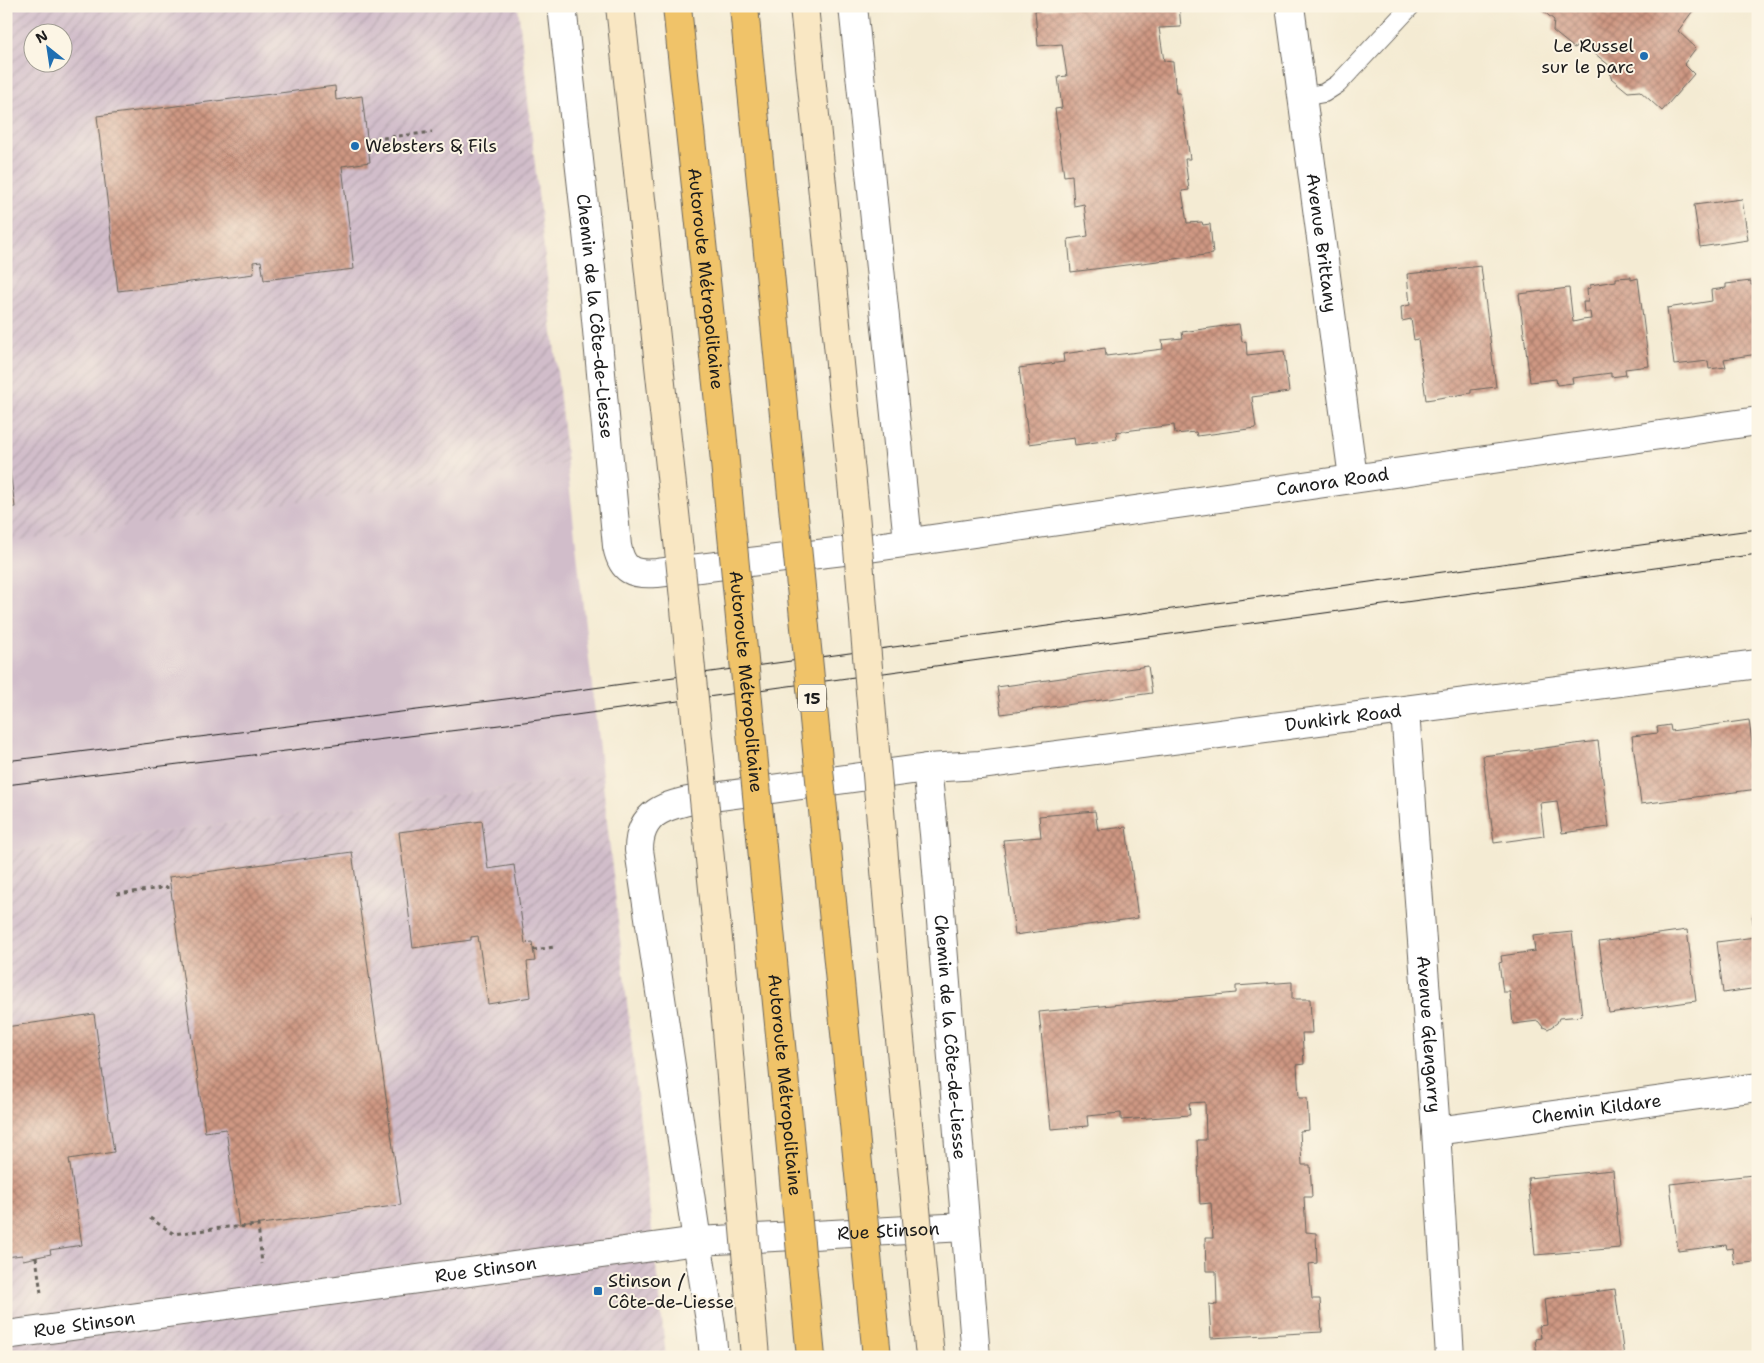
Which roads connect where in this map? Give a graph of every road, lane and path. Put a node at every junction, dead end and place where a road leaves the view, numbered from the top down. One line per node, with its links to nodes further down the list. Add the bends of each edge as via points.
1 (562, 6): 14 (street, Chemin de la Côte-de-Liesse, via 621,562 637,573 657,573)
2 (620, 6): 32 (main road, bridge, via 725,1009)
3 (677, 6): 33 (highway, Autoroute Métropolitaine, bridge, via 723,441)
4 (744, 6): 34 (highway, 15, bridge)
5 (853, 6): 14 (street)
6 (1290, 6): 9 (street, Avenue Brittany)
7 (1411, 6): 9 (lane, via 1338,84 1324,93)
8 (806, 19): 35 (main road, bridge, via 856,513 892,955)
9 (1302, 97): 13 (street, Avenue Brittany)
10 (432, 132): 11 (path)
11 (367, 140)
12 (1758, 421): 13 (street, Canora Road)
13 (1353, 478): 14 (street, Canora Road)
14 (908, 541)
15 (1758, 664): 16 (street, Dunkirk Road)
16 (1404, 711): 17 (street, Dunkirk Road, via 980,765); 23 (street, Avenue Glengarry)
17 (927, 768): 25 (street, Chemin de la Côte-de-Liesse); 26 (street, via 683,802 655,814 641,832 639,850 643,880)
18 (171, 887): 19 (path)
19 (117, 894)
20 (555, 947): 21 (path)
21 (533, 950)
22 (1758, 1088): 23 (street, Chemin Kildare)
23 (1436, 1131): 37 (street, Avenue Glengarry)
24 (150, 1218): 28 (path, via 174,1234 258,1225)
25 (965, 1226): 26 (street, Rue Stinson); 36 (street, Chemin de la Côte-de-Liesse)
26 (697, 1241): 30 (street, Rue Stinson); 31 (street)
27 (36, 1257): 29 (path)
28 (262, 1264)
29 (41, 1294)
30 (6, 1335)
31 (714, 1357)
32 (755, 1357)
33 (811, 1357)
34 (877, 1357)
35 (930, 1357)
36 (976, 1357)
37 (1450, 1357)

